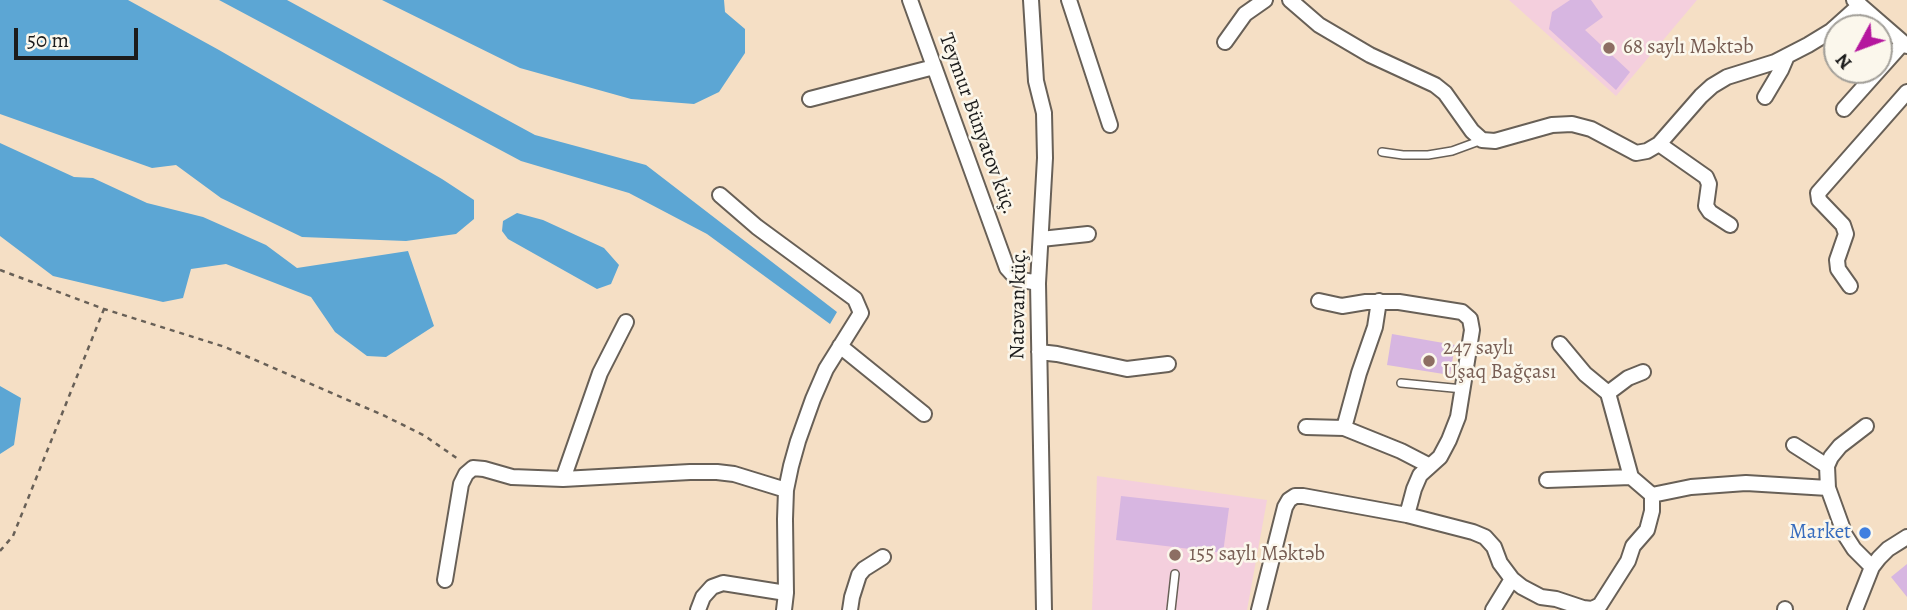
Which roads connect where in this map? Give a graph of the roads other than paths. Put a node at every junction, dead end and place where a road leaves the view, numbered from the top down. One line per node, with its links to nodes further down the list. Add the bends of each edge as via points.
1 (910, 0): 10 (street, Teymur Bünyatov küç.)
2 (1031, 0): 22 (street, Natəvan küç., via 1035,68 1044,113)
3 (1069, 0): 15 (street)
4 (1265, 0): 7 (street, via 1245,14)
5 (1290, 0): 16 (street, via 1329,31 1435,85)
6 (1857, 2): 8 (street); 9 (street, via 1831,31)
7 (1225, 42)
8 (1905, 45): 14 (street)
9 (1787, 56): 12 (street); 17 (street, via 1712,86)
10 (934, 67): 13 (street); 23 (street, Teymur Bünyatov küç., via 1007,268 1017,279)
11 (1907, 92): 24 (street, via 1818,193 1819,200 1843,225 1846,234 1838,269)
12 (1765, 97)
13 (810, 99)
14 (1844, 109)
15 (1110, 125)
16 (1482, 140): 17 (street, via 1572,124 1636,153); 18 (lane, via 1452,152 1428,155)
17 (1659, 144): 20 (street, via 1706,177 1706,206)
18 (1382, 152)
19 (720, 195): 29 (street, via 855,299 861,313)
20 (1730, 225)
21 (1088, 234): 22 (street)
22 (1041, 239): 23 (street, Natəvan küç.)
23 (1038, 283): 30 (street, Natəvan küç.)
24 (1850, 286)
25 (1319, 301): 26 (street, via 1342,306)
26 (1379, 301): 34 (street, via 1462,312 1470,319); 39 (street)
27 (626, 322): 44 (street, via 600,373)
28 (1560, 344): 35 (street)
29 (840, 346): 36 (street); 47 (street, via 813,399)
30 (1039, 352): 31 (street, via 1127,369); 60 (street, Natəvan küç.)
31 (1168, 364)
32 (1643, 372): 35 (street)
33 (1401, 383): 34 (lane)
34 (1463, 390): 41 (street, via 1449,440)
35 (1608, 393): 43 (street)
36 (924, 414)
37 (1866, 426): 42 (street, via 1840,446)
38 (1306, 427): 39 (street)
39 (1344, 428): 41 (street)
40 (1794, 445): 42 (street)
41 (1430, 466): 49 (street, via 1420,475)
42 (1827, 466): 46 (street)
43 (1631, 477): 45 (street); 48 (street)
44 (563, 479): 47 (street, via 717,472); 55 (street, via 512,477 473,468 461,484)
45 (1547, 480)
46 (1828, 488): 48 (street, via 1746,483); 52 (street, via 1846,536)
47 (786, 490): 56 (street)
48 (1652, 495): 54 (street, via 1647,530 1600,605 1583,608 1541,597)
49 (1407, 515): 54 (street, via 1485,537); 62 (street, via 1295,496 1284,507)
50 (1907, 537): 52 (street, via 1888,548)
51 (883, 557): 59 (street, via 859,575)
52 (1872, 567): 64 (street)
53 (1175, 574): 61 (lane)
54 (1512, 579): 63 (street)
55 (445, 580)
56 (786, 593): 57 (street, via 723,583 702,597); 58 (street)
57 (698, 610)
58 (783, 610)
59 (850, 610)
60 (1044, 610)
61 (1171, 610)
62 (1259, 610)
63 (1493, 610)
64 (1855, 610)

